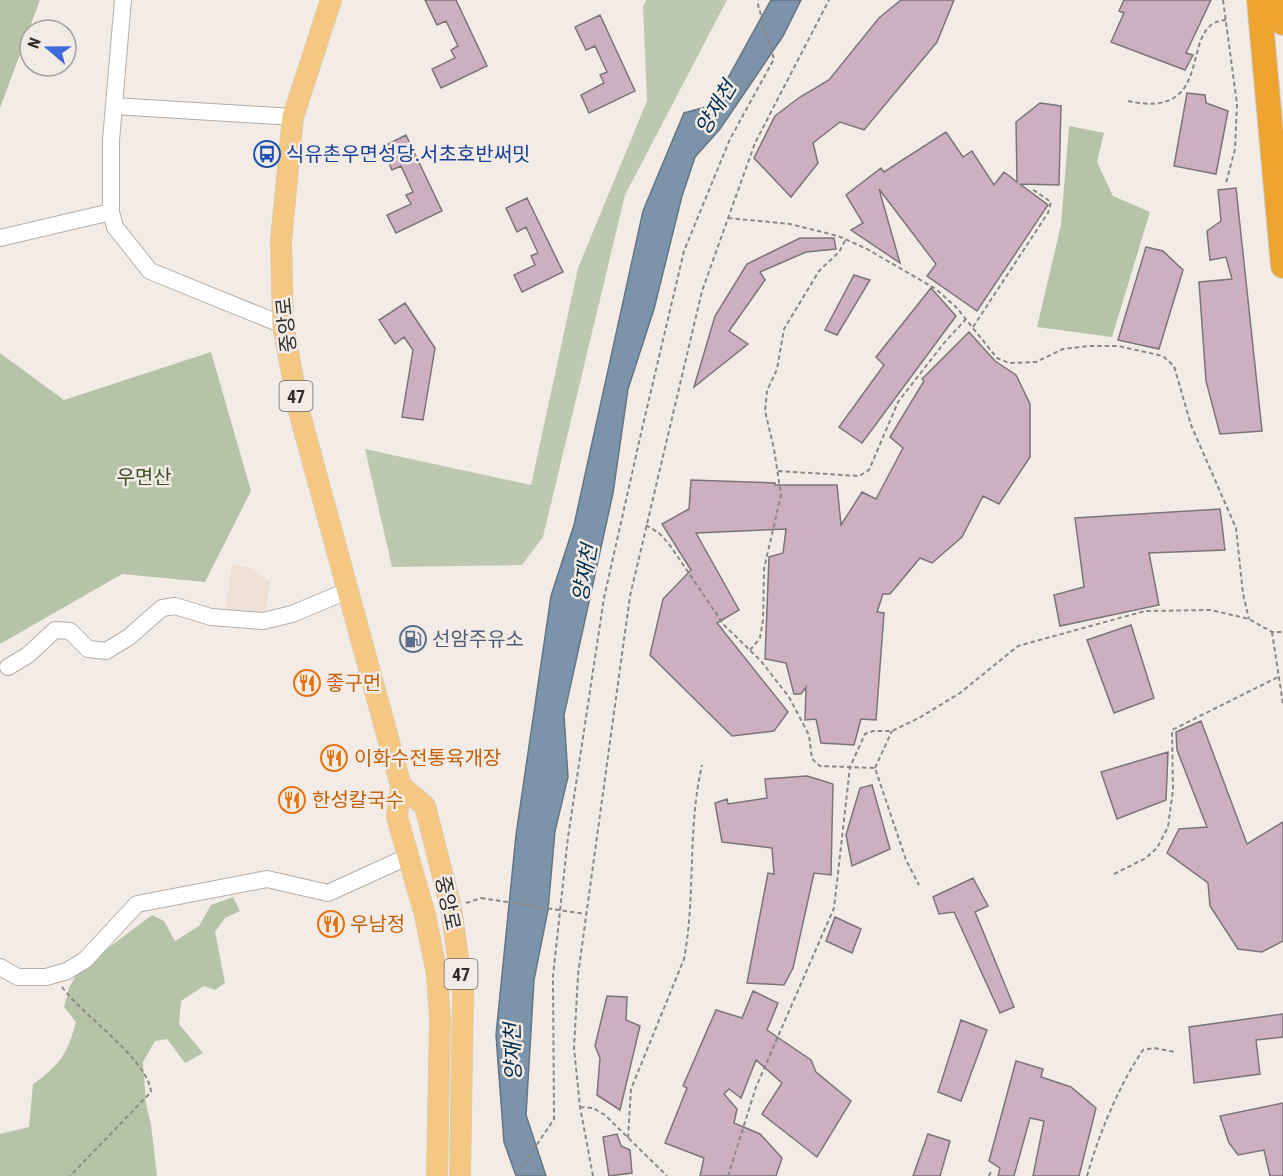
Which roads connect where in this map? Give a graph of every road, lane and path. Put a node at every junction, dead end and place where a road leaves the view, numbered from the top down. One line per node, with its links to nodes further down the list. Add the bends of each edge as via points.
1 (123, 0): 11 (street)
2 (331, 0): 12 (main road, 중앙로 / 47)
3 (759, 0): 52 (path, via 774,59 730,139 684,251 604,598 568,837 553,975 554,1119)
4 (829, 0): 16 (path, via 755,143)
5 (1223, 0): 8 (path)
6 (1259, 0): 19 (highway)
7 (1281, 0): 9 (highway)
8 (1226, 20): 10 (path, via 1205,28 1183,92 1168,102 1146,105); 13 (path, via 1237,104 1235,148)
9 (1283, 24)
10 (1128, 101)
11 (114, 106): 12 (street); 15 (street)
12 (293, 117): 21 (main road, 중앙로 / 47, via 280,241)
13 (1226, 183)
14 (1032, 189): 22 (path, via 1051,202 1048,213)
15 (111, 212): 17 (street); 21 (street, via 115,227 150,271)
16 (728, 218): 18 (path, via 790,224); 24 (path, via 702,291)
17 (0, 237)
18 (846, 239): 20 (path, via 936,289); 23 (path, via 839,252 819,271 784,329 765,411)
19 (1283, 266)
20 (966, 319): 22 (path); 23 (path, via 898,402 869,470 859,476)
21 (282, 325): 25 (main road, 중앙로 / 47, via 299,411)
22 (973, 327): 26 (path, via 997,358 1010,363 1036,362 1063,349 1118,346 1163,356 1174,366 1191,425 1236,528)
23 (778, 471): 29 (path, via 781,495 764,569 764,621 760,638)
24 (646, 525): 29 (path, via 669,544 723,625); 42 (path, via 630,596)
25 (347, 591): 30 (street, via 292,614 263,621 211,617 175,606 162,608 106,651 88,649 70,631 55,630); 37 (main road, 중앙로 / 47)
26 (1249, 619): 27 (path); 33 (path, via 1211,610 1145,611 1018,646 960,693)
27 (1272, 632): 28 (path); 31 (path)
28 (1283, 632)
29 (750, 650): 35 (path, via 789,697 809,735 812,759 820,766)
30 (8, 667)
31 (1278, 677): 32 (path); 39 (path, via 1172,730 1173,790 1168,827 1157,849)
32 (1283, 704)
33 (892, 731): 35 (path, via 873,730 865,734); 36 (path)
34 (702, 765): 47 (path, via 690,848 684,959 631,1089)
35 (850, 767): 36 (path); 55 (path, via 834,908 756,1086)
36 (875, 768): 40 (path, via 906,860)
37 (401, 786): 38 (main road, 중앙로 / 47, via 397,817); 51 (main road, 중앙로 / 47, via 424,806 451,908 463,993)
38 (407, 857): 43 (street, via 328,893 267,879 137,904 85,960 67,971 46,977 18,977); 50 (main road, 중앙로 / 47, via 425,915 437,974)
39 (1114, 873)
40 (919, 885)
41 (481, 898): 42 (path, bridge)
42 (585, 914): 46 (path, via 574,1048)
43 (0, 967)
44 (60, 984): 49 (path, via 142,1067 151,1092)
45 (1175, 1052): 57 (path, via 1143,1050 1116,1102)
46 (580, 1107): 47 (path, via 593,1108); 53 (path)
47 (628, 1138): 54 (path)
48 (991, 1171): 56 (path)
49 (70, 1176)
50 (438, 1176)
51 (460, 1176)
52 (516, 1176)
53 (593, 1176)
54 (667, 1176)
55 (728, 1176)
56 (989, 1176)
57 (1087, 1176)

